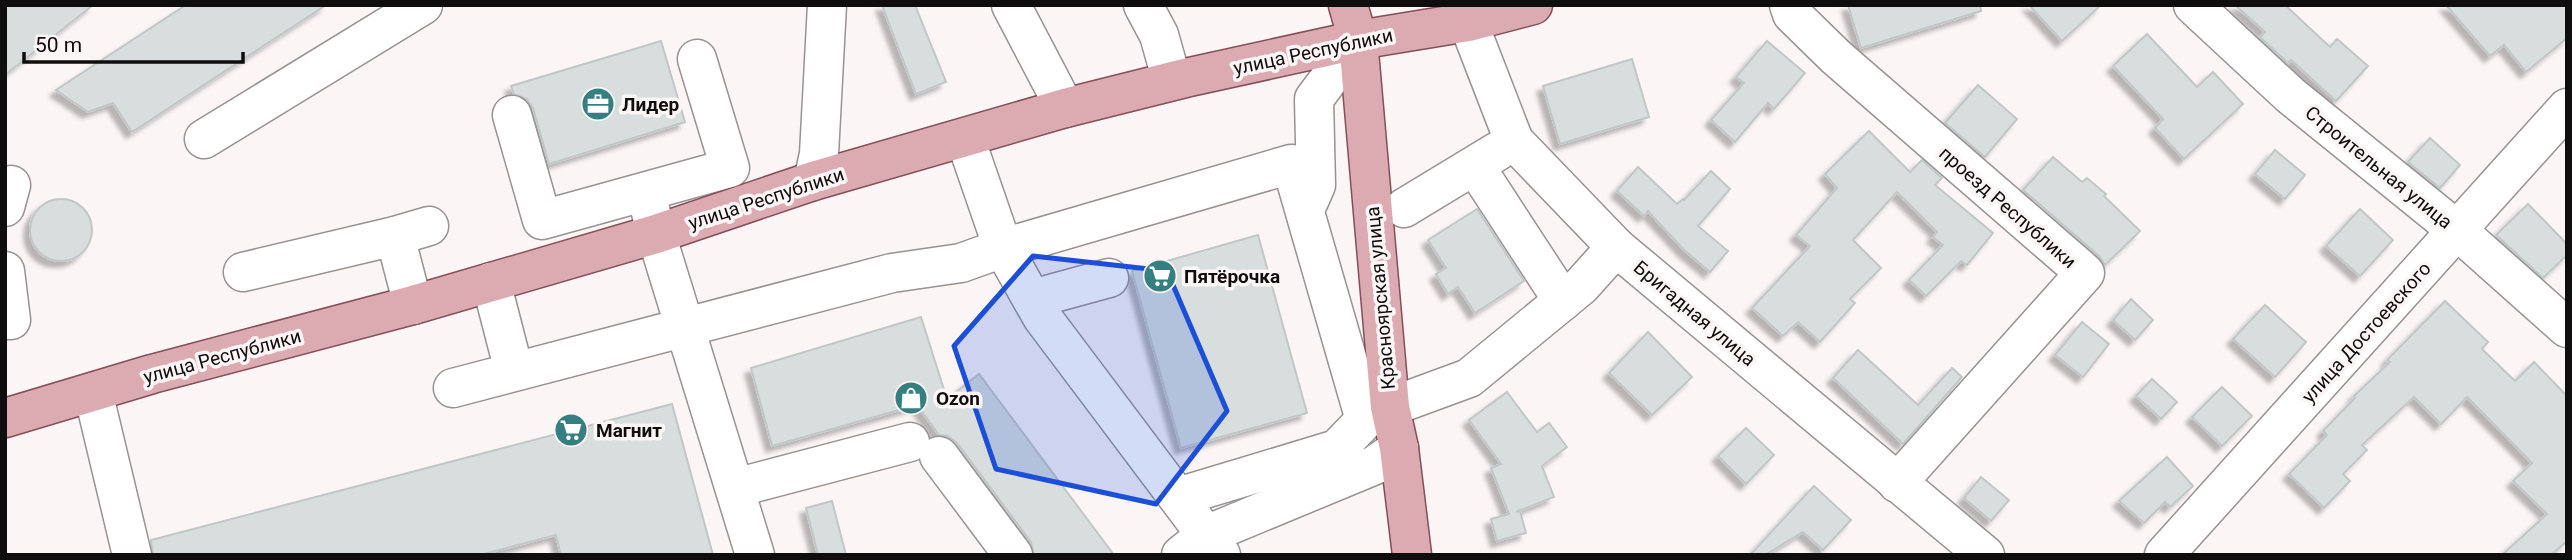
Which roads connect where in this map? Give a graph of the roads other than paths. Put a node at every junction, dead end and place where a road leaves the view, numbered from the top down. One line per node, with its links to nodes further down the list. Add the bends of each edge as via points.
1 (423, 5): 16 (street)
2 (827, 5): 19 (street, via 819,154)
3 (1011, 5): 12 (street)
4 (1143, 5): 11 (street, via 1159,35)
5 (1533, 5): 8 (main road, улица Республики)
6 (1788, 5): 43 (street, проезд Республики, via 1836,57 2085,273)
7 (2193, 5): 23 (street, Строительная улица, via 2290,95)
8 (1468, 22): 9 (main road, улица Республики); 17 (street, Бригадная улица)
9 (1353, 23): 11 (main road, улица Республики); 22 (street, via 1314,99 1316,184); 40 (main road, Красноярская улица)
10 (697, 59): 20 (street, via 730,168)
11 (1172, 81): 12 (main road, улица Республики)
12 (1066, 107): 15 (main road, улица Республики)
13 (2567, 108): 23 (street, улица Достоевского)
14 (512, 115): 20 (street, via 542,220)
15 (965, 138): 19 (main road, улица Республики); 26 (street)
16 (204, 139)
17 (1514, 141): 18 (street); 25 (street, Бригадная улица)
18 (1475, 166): 21 (street); 32 (street)
19 (813, 181): 24 (main road, улица Республики)
20 (646, 191): 24 (street)
21 (1404, 208)
22 (1305, 212): 26 (street, via 1291,164); 40 (street)
23 (2458, 231): 36 (street, Строительная улица); 52 (street, улица Достоевского)
24 (656, 234): 30 (main road, улица Республики); 35 (street)
25 (1616, 247): 32 (street); 43 (street, Бригадная улица)
26 (1003, 248): 31 (street); 35 (street, via 961,263 892,273)
27 (5, 271): 34 (street, via 12,320)
28 (243, 272): 33 (street, via 412,231)
29 (1109, 278): 31 (street)
30 (491, 282): 33 (main road, улица Республики); 37 (street)
31 (1032, 299): 45 (street)
32 (1563, 301): 40 (street, via 1469,378)
33 (413, 305): 39 (main road, улица Республики)
34 (5, 320)
35 (685, 326): 37 (street); 44 (street)
36 (2567, 328)
37 (514, 371): 38 (street)
38 (453, 388)
39 (93, 392): 41 (main road, улица Республики); 47 (street)
40 (1377, 413): 42 (main road, Красноярская улица); 45 (street, via 1337,449)
41 (5, 418)
42 (1387, 456): 46 (street); 50 (main road, Красноярская улица)
43 (1897, 483): 51 (street, Бригадная улица)
44 (735, 488): 48 (street); 49 (street, via 924,449)
45 (1178, 497): 46 (street)
46 (1203, 548)
47 (132, 555)
48 (755, 555)
49 (1013, 555)
50 (1412, 555)
51 (1985, 555)
52 (2164, 555)

